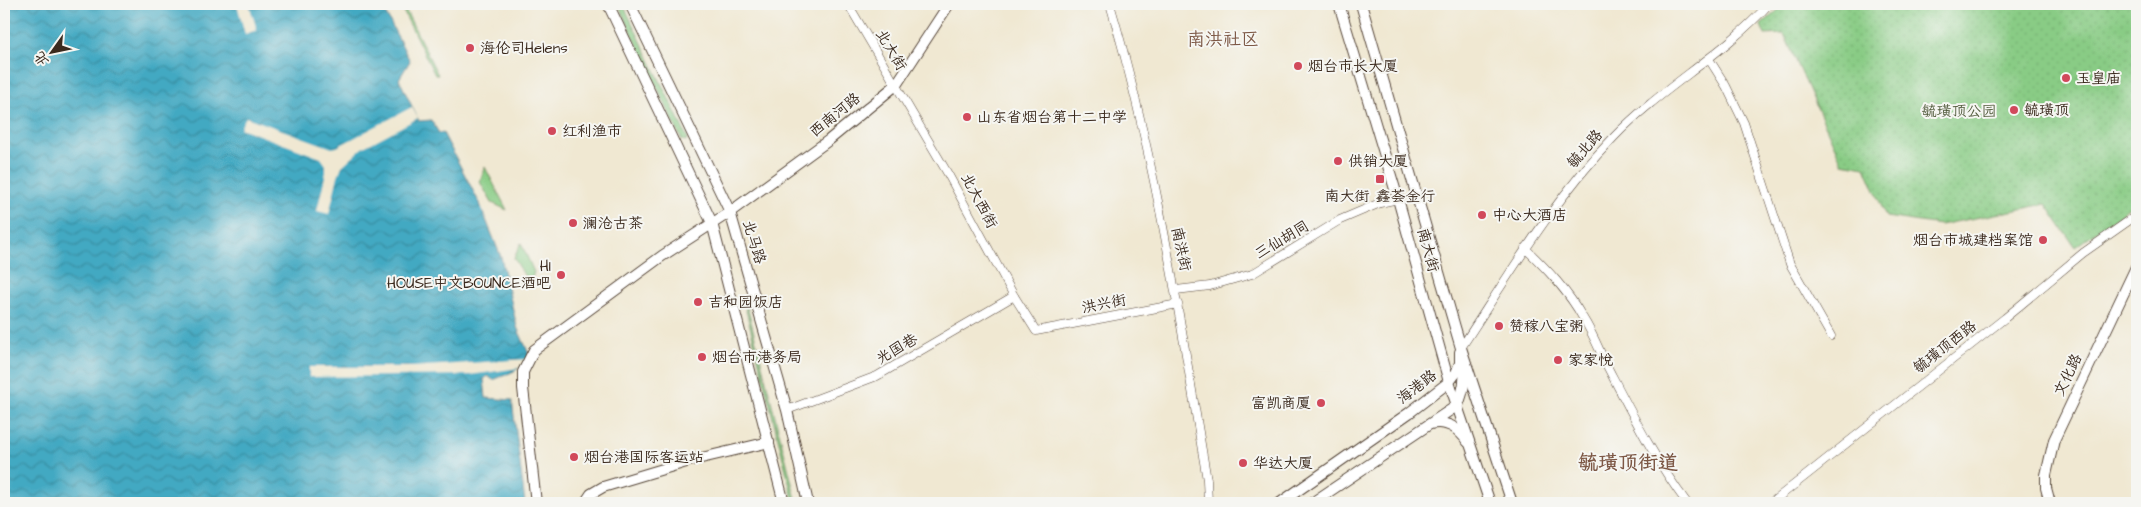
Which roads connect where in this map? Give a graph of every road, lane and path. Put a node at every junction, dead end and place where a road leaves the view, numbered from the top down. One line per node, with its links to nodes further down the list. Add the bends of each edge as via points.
1 (608, 4): 14 (main road)
2 (630, 4): 12 (main road, 北马路)
3 (848, 4): 10 (street, 北大街)
4 (950, 4): 10 (main road, 西南河路)
5 (1110, 4): 17 (street, 南洪街, via 1131,74)
6 (1339, 4): 11 (main road, 南大街)
7 (1361, 4): 22 (main road, 南大街)
8 (1769, 4): 9 (street, 毓北路)
9 (1709, 59): 15 (street, 毓北路, via 1615,136 1568,190); 21 (street, via 1744,123 1790,264)
10 (896, 85): 12 (main road, 西南河路, via 829,140); 18 (street, 北大西街)
11 (1398, 199): 17 (street, 三仙胡同, via 1340,220 1252,274 1210,286); 23 (main road, 南大街)
12 (730, 212): 14 (main road, 西南河路); 25 (main road, 北马路)
13 (2137, 215): 39 (street, 毓璜顶西路, via 2083,252 2005,318)
14 (712, 222): 27 (main road); 29 (main road, 西南河路, via 541,344 531,355 523,372 523,388)
15 (1525, 248): 22 (street, 毓北路); 38 (street, via 1565,291 1583,318 1638,425)
16 (2137, 266): 40 (main road, 文化路, via 2054,440 2046,475)
17 (1176, 290): 19 (street, 南洪街)
18 (1014, 296): 20 (street, 北大西街); 25 (street, 光国巷, via 877,376)
19 (1178, 304): 20 (street, 洪兴街); 33 (street, 南洪街)
20 (1036, 331)
21 (1830, 336)
22 (1461, 348): 23 (main road, 海港路, via 1460,363); 24 (main road, via 1465,376); 37 (main road, 南大街)
23 (1449, 382): 24 (main road, 南大街); 34 (main road, 海港路)
24 (1458, 405): 26 (main road); 28 (main road, 南大街)
25 (786, 410): 32 (main road, 北马路)
26 (1426, 425): 28 (main road, via 1447,424 1458,430); 35 (main road)
27 (769, 442): 30 (main road, via 693,460 603,487 591,494); 31 (main road)
28 (1472, 447): 36 (main road, 南大街)
29 (536, 503)
30 (586, 503)
31 (784, 503)
32 (808, 503)
33 (1208, 503)
34 (1280, 503)
35 (1312, 503)
36 (1490, 503)
37 (1512, 503)
38 (1687, 503)
39 (1771, 503)
40 (2050, 503)

